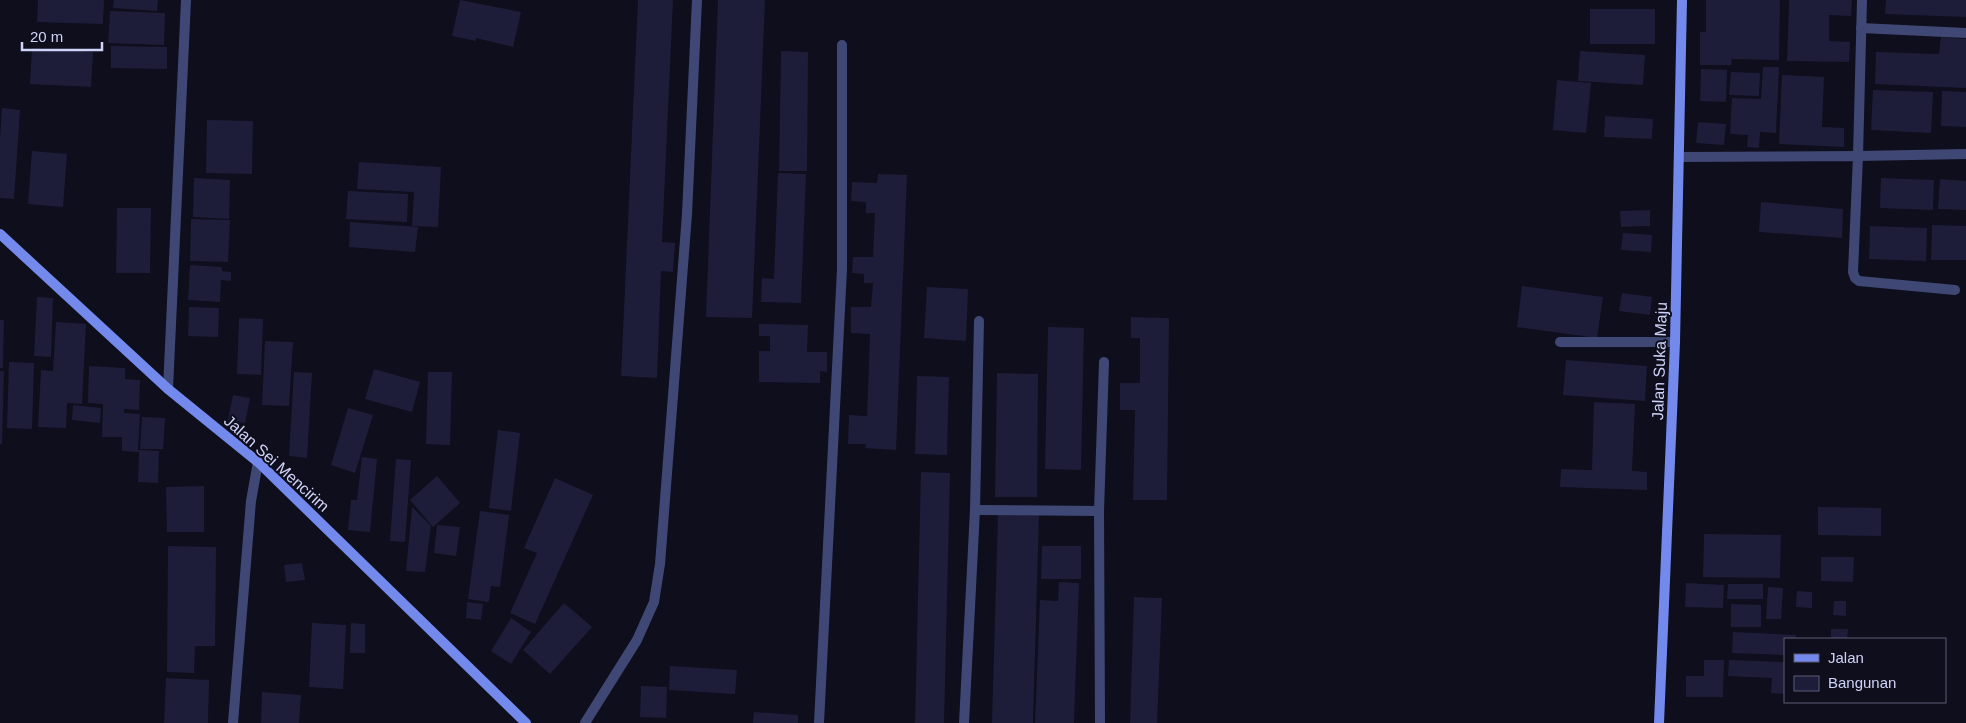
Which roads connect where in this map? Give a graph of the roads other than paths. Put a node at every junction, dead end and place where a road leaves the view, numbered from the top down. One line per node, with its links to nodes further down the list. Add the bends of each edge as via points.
1 (186, 0): 17 (street)
2 (697, 0): 23 (street, via 687,214 660,564 654,602 637,640)
3 (1682, 0): 10 (street, Jalan Suka Maju)
4 (1862, 0): 5 (street)
5 (1861, 28): 6 (street); 9 (street)
6 (1966, 33)
7 (842, 44): 24 (street, via 842,269)
8 (1966, 154): 9 (street)
9 (1858, 156): 10 (street); 12 (street, via 1855,278 1859,281)
10 (1680, 157): 15 (street, Jalan Suka Maju)
11 (0, 234): 17 (street, Jalan Sei Mencirim)
12 (1955, 290)
13 (979, 321): 19 (street)
14 (1560, 342): 15 (street)
15 (1676, 342): 27 (street, Jalan Suka Maju)
16 (1104, 362): 20 (street)
17 (168, 389): 18 (street, Jalan Sei Mencirim)
18 (258, 462): 21 (street, via 251,501); 22 (street, Jalan Sei Mencirim)
19 (975, 510): 20 (street); 25 (street)
20 (1099, 511): 26 (street)
21 (233, 723)
22 (526, 723)
23 (584, 723)
24 (819, 723)
25 (964, 723)
26 (1100, 723)
27 (1659, 723)

